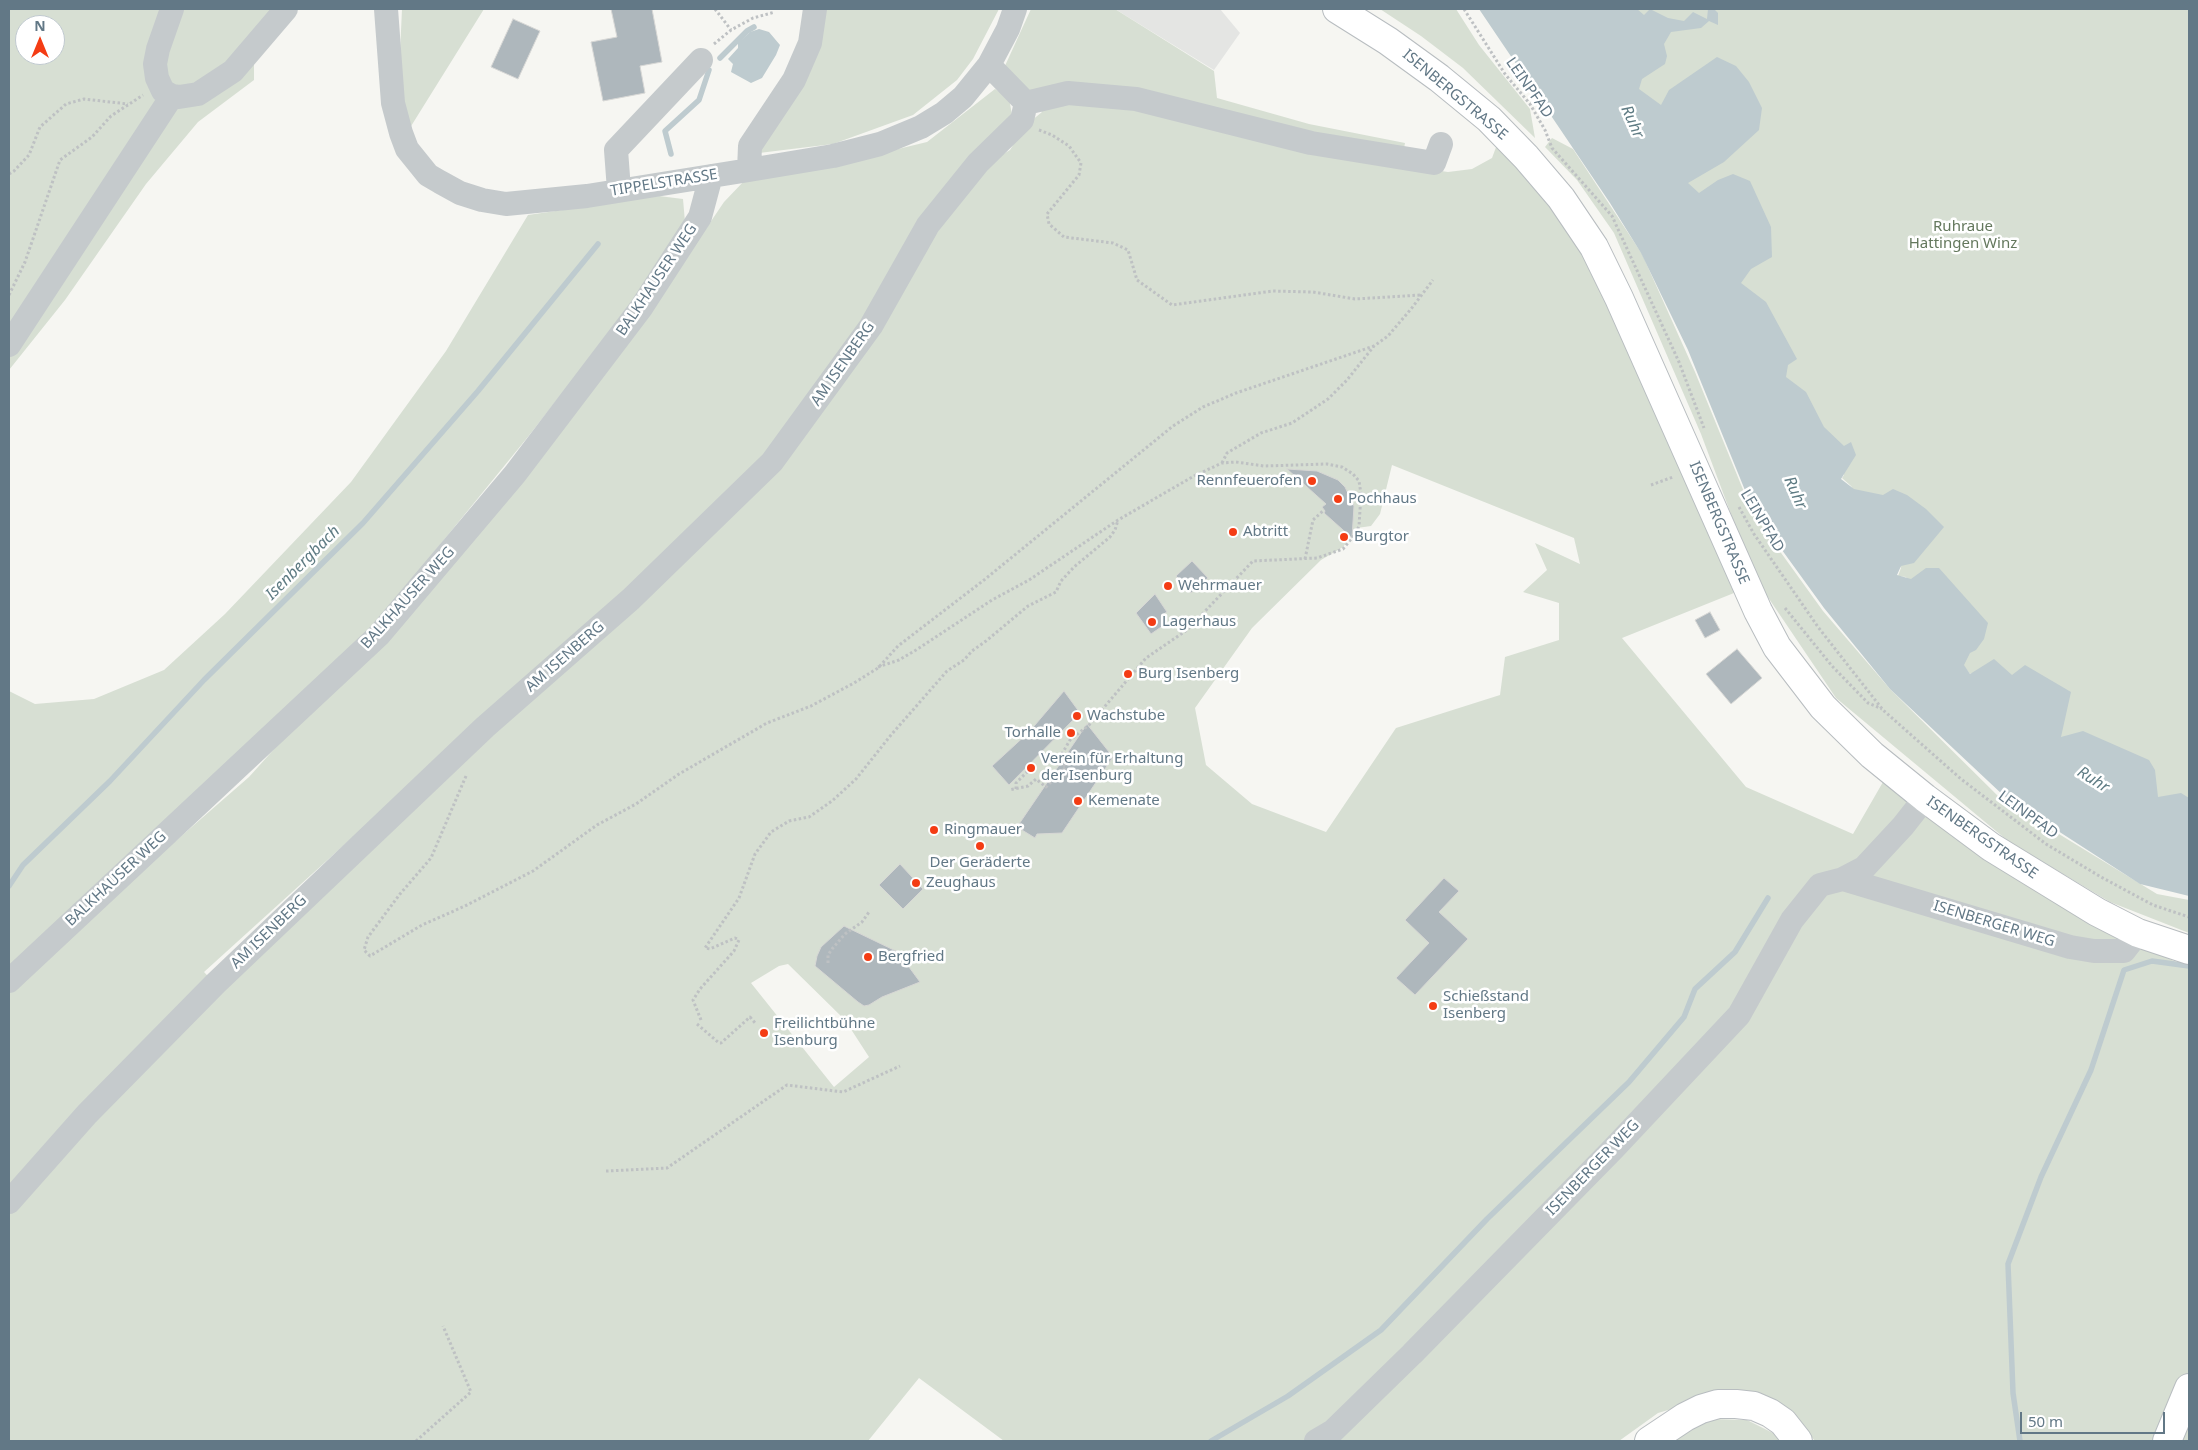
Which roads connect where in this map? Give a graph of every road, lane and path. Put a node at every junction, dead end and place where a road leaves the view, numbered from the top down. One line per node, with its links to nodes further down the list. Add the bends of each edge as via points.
1 (172, 9): 13 (street, via 155,64 157,78)
2 (286, 9): 13 (street, via 233,71 198,94 180,97)
3 (386, 9): 20 (street, TIPPELSTRASSE, via 393,102 407,149 428,175 460,193 506,204)
4 (716, 9): 10 (path)
5 (815, 9): 17 (street, via 810,43 794,80 750,146)
6 (1015, 9): 12 (street, TIPPELSTRASSE)
7 (1337, 9): 39 (main road, ISENBERGSTRASSE, via 1439,78 1488,119 1561,198 1594,247 1619,298 1740,574 1777,647 1834,720)
8 (1464, 9): 26 (path, LEINPFAD, via 1505,74 1530,104 1552,148 1612,216 1679,362)
9 (776, 12): 10 (path, via 753,18)
10 (731, 30): 11 (path)
11 (701, 60): 20 (street, via 616,150)
12 (989, 65): 15 (street); 17 (street, TIPPELSTRASSE, via 963,97 921,127 880,144 833,156)
13 (168, 93): 14 (path, via 141,96); 24 (street)
14 (128, 104): 18 (path, via 84,99 66,104 40,127 29,155); 22 (path, via 60,160 25,262)
15 (1024, 111): 16 (street, via 1068,92 1136,99 1311,143 1434,163); 23 (path, via 1029,127 1070,146 1081,163 1079,175 1047,214 1049,224 1064,236 1113,243 1128,250 1137,280 1172,305 1273,291 1313,292 1355,299); 52 (street, AM ISENBERG, via 928,225 871,326 772,462 631,599 485,727 216,983 86,1114)
16 (1441, 144)
17 (749, 170): 19 (street, TIPPELSTRASSE)
18 (9, 174)
19 (711, 176): 20 (street, TIPPELSTRASSE); 46 (street, BALKHAUSER WEG, via 700,217 641,308 515,474 379,634)
20 (619, 190)
21 (1433, 280): 23 (path)
22 (9, 295)
23 (1421, 295): 25 (path, via 1388,336)
24 (9, 345)
25 (1374, 346): 27 (path, via 1348,380 1328,399 1292,423 1261,433 1227,453); 33 (path, via 1236,393 1172,426 898,646)
26 (1706, 432)
27 (1222, 463): 30 (path); 31 (path, via 1264,466 1327,464 1342,467 1359,481 1361,494 1356,533 1343,549)
28 (1737, 502): 34 (path, LEINPFAD, via 1754,534 1818,627)
29 (1324, 510): 31 (path, via 1313,520)
30 (1118, 520): 33 (path, via 916,650); 47 (path, via 1110,537 1074,567 1056,592 1028,606 947,671 866,768 832,802 809,817 789,821 771,832 755,854 739,898 705,948 710,949 735,938 739,940 734,951 693,1000)
31 (1305, 560): 37 (path, via 1253,561 1187,630 1146,658 1089,726 1070,740 1059,759 1066,767 1046,787 1036,779 1028,786)
32 (1782, 604): 34 (path, via 1832,666 1868,703)
33 (878, 668): 36 (path, via 823,701 767,722 597,825 533,871 422,925 370,956 364,950 368,937 431,858)
34 (1882, 710): 42 (path, LEINPFAD, via 1961,779 2046,844 2153,905)
35 (1029, 770): 37 (path, via 1016,783)
36 (468, 772)
37 (1016, 788): 38 (path)
38 (1009, 790)
39 (1925, 798): 40 (street, ISENBERGER WEG, via 1864,868); 43 (main road, ISENBERGSTRASSE, via 1991,847 2097,912)
40 (1844, 880): 43 (street, ISENBERGER WEG, via 2086,950 2124,951); 56 (street, ISENBERGER WEG, via 1820,885 1792,920 1739,1015 1726,1029 1412,1354 1333,1431)
41 (869, 912): 45 (path, via 832,949)
42 (2189, 916)
43 (2138, 933): 44 (main road, ISENBERGSTRASSE)
44 (2189, 950)
45 (828, 963)
46 (9, 981)
47 (701, 1020)
48 (697, 1024): 49 (path, via 719,1043 750,1017)
49 (756, 1024)
50 (900, 1066): 51 (path, via 843,1092 788,1085 667,1168)
51 (606, 1171)
52 (9, 1202)
53 (443, 1326): 55 (path, via 471,1392)
54 (2189, 1388): 59 (main road)
55 (416, 1441)
56 (1316, 1441)
57 (1649, 1441): 58 (main road, via 1701,1409 1718,1404 1736,1404 1754,1406 1770,1413 1783,1422)
58 (1798, 1441)
59 (2167, 1441)

